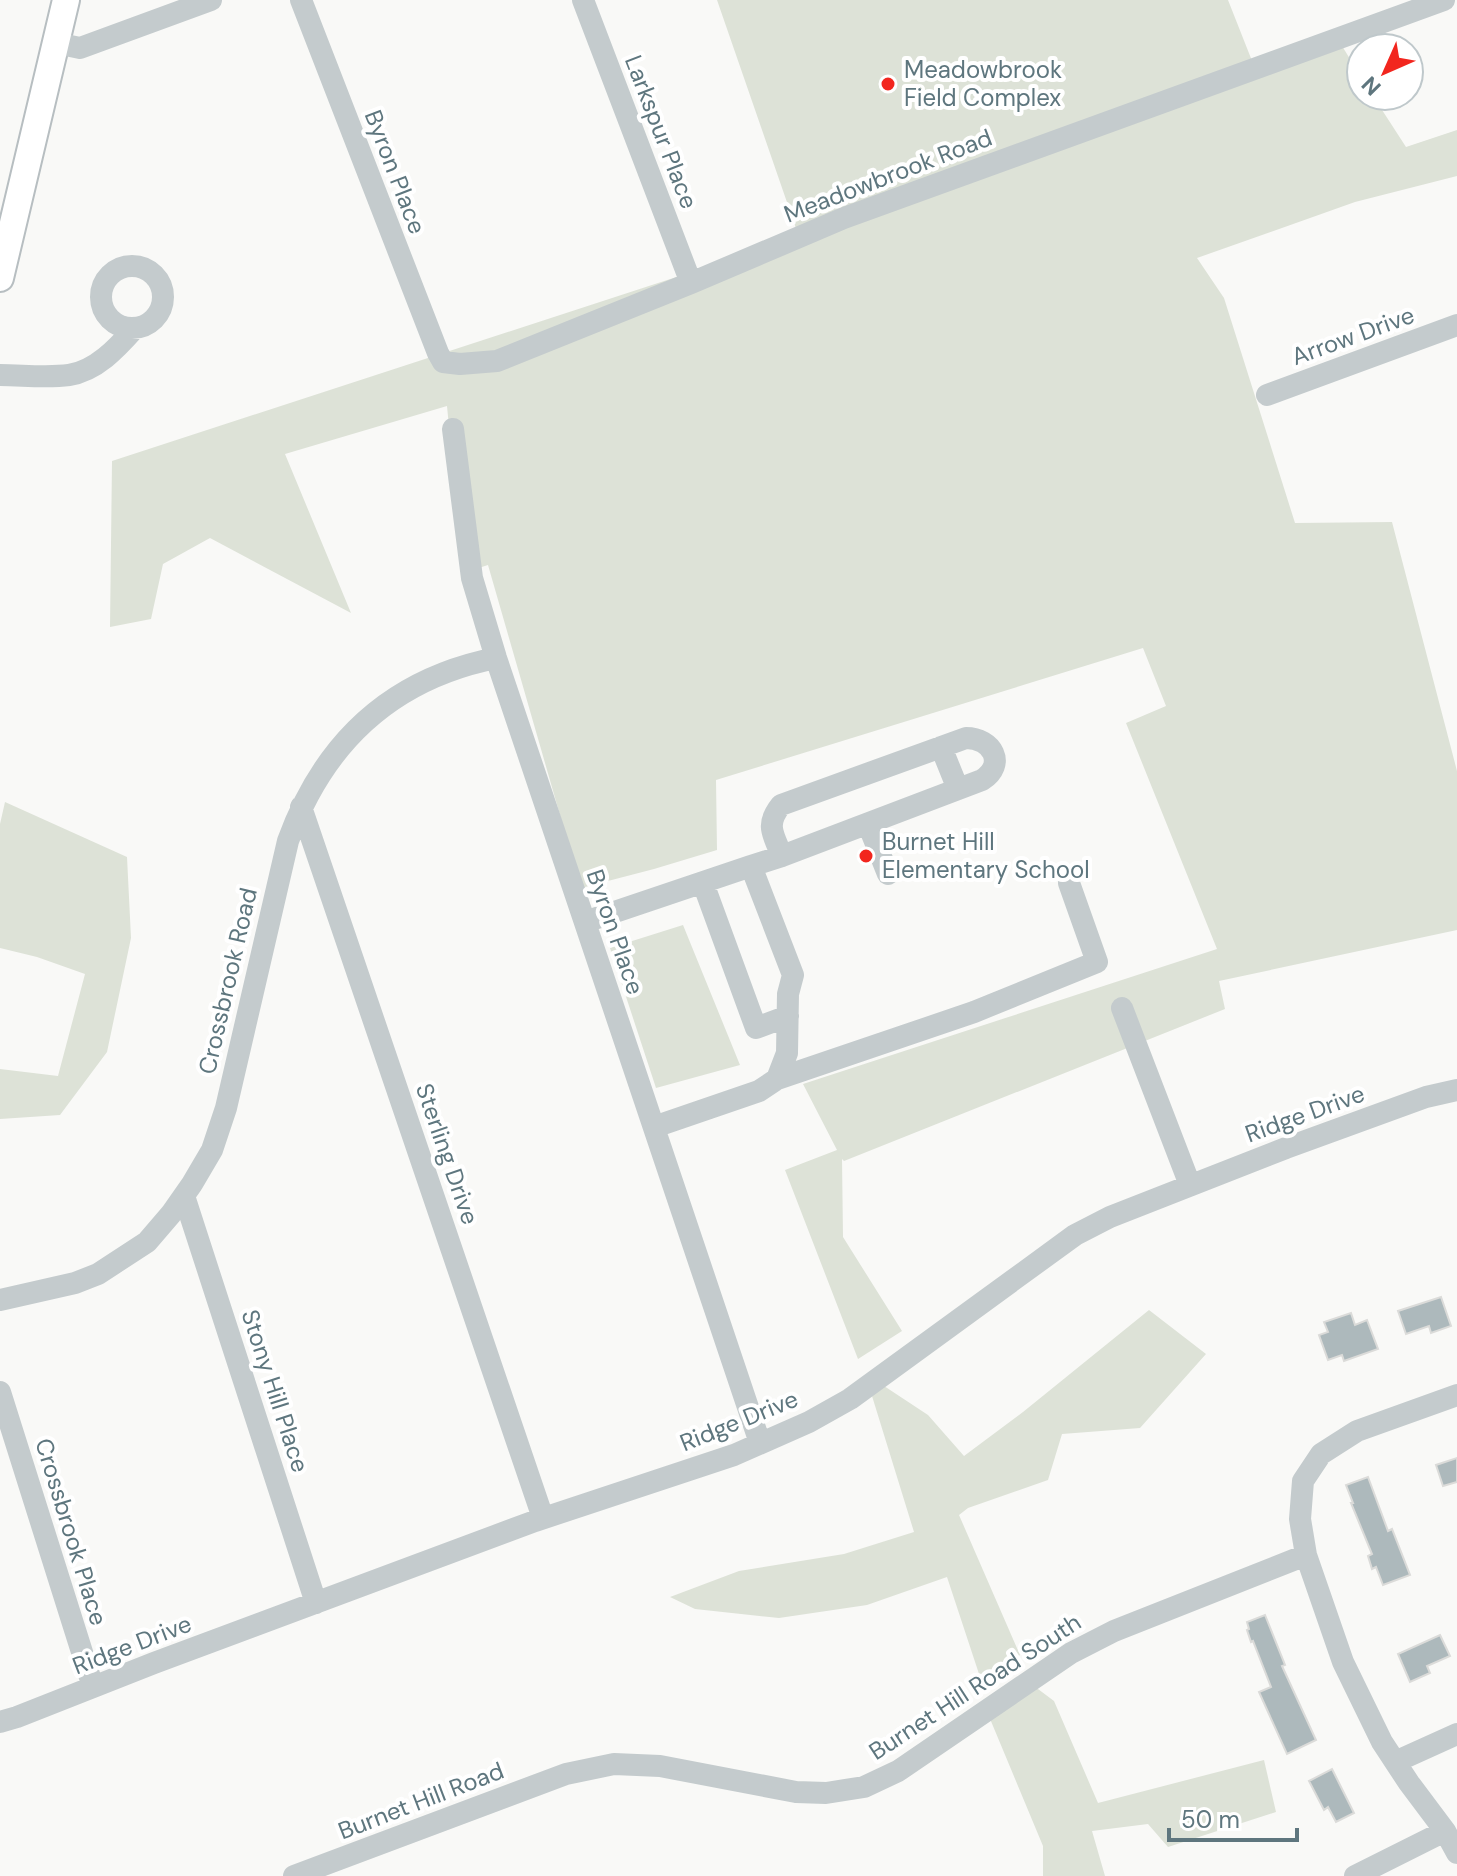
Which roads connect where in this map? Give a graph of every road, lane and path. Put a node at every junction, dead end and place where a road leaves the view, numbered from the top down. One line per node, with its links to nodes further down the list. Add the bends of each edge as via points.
1 (66, 0): 6 (main road)
2 (211, 0): 6 (street, via 80,48)
3 (301, 0): 11 (street, Byron Place)
4 (583, 0): 8 (street, Larkspur Place)
5 (1444, 0): 8 (street, Meadowbrook Road, via 844,218)
6 (56, 43): 7 (main road)
7 (0, 278)
8 (691, 283): 11 (street, Meadowbrook Road, via 497,361)
9 (1457, 325): 13 (street, Arrow Drive)
10 (134, 329): 12 (street, via 112,353 71,375)
11 (443, 362)
12 (0, 375)
13 (1267, 395)
14 (453, 429): 15 (street, Byron Place, via 472,578)
15 (496, 658): 18 (street, Crossbrook Road, via 429,679 382,707 341,745); 25 (street, Byron Place)
16 (941, 747): 17 (street); 17 (street, via 974,738 992,750 994,764 988,776); 20 (street, via 781,805 770,826)
17 (958, 789): 19 (street)
18 (301, 807): 32 (street, Crossbrook Road, via 288,841 226,1108 212,1150); 37 (street, Sterling Drive)
19 (868, 824): 20 (street); 22 (street)
20 (782, 856): 21 (street)
21 (751, 866): 23 (street); 27 (street, via 793,975)
22 (888, 874)
23 (703, 883): 25 (street); 27 (street, via 756,1028)
24 (1069, 883): 28 (street, via 1097,962 974,1012)
25 (585, 922): 30 (street, Byron Place)
26 (1122, 1008): 31 (street)
27 (788, 1016): 28 (street, via 787,1053)
28 (777, 1079): 30 (street, via 759,1091)
29 (1457, 1090): 31 (street, Ridge Drive)
30 (654, 1127): 36 (street, Byron Place)
31 (1190, 1185): 36 (street, Ridge Drive, via 1075,1235 850,1399)
32 (184, 1196): 33 (street, Crossbrook Road, via 147,1242 98,1274); 39 (street, Stony Hill Place)
33 (0, 1300)
34 (0, 1392): 40 (street, Crossbrook Place)
35 (1457, 1395): 38 (street, via 1357,1431 1321,1454 1303,1481 1300,1519)
36 (760, 1443): 37 (street, Ridge Drive)
37 (543, 1518): 39 (street, Ridge Drive)
38 (1306, 1555): 43 (street, via 1343,1662); 44 (street, Burnet Hill Road South, via 1071,1653 898,1771 864,1787 796,1792 660,1766 614,1764)
39 (316, 1603): 40 (street, Ridge Drive)
40 (93, 1687): 41 (street, Ridge Drive)
41 (0, 1722)
42 (1457, 1734): 43 (street)
43 (1395, 1762): 45 (street)
44 (566, 1774): 47 (street, Burnet Hill Road)
45 (1445, 1831): 46 (street); 48 (street)
46 (1457, 1853)
47 (294, 1876)
48 (1355, 1876)

